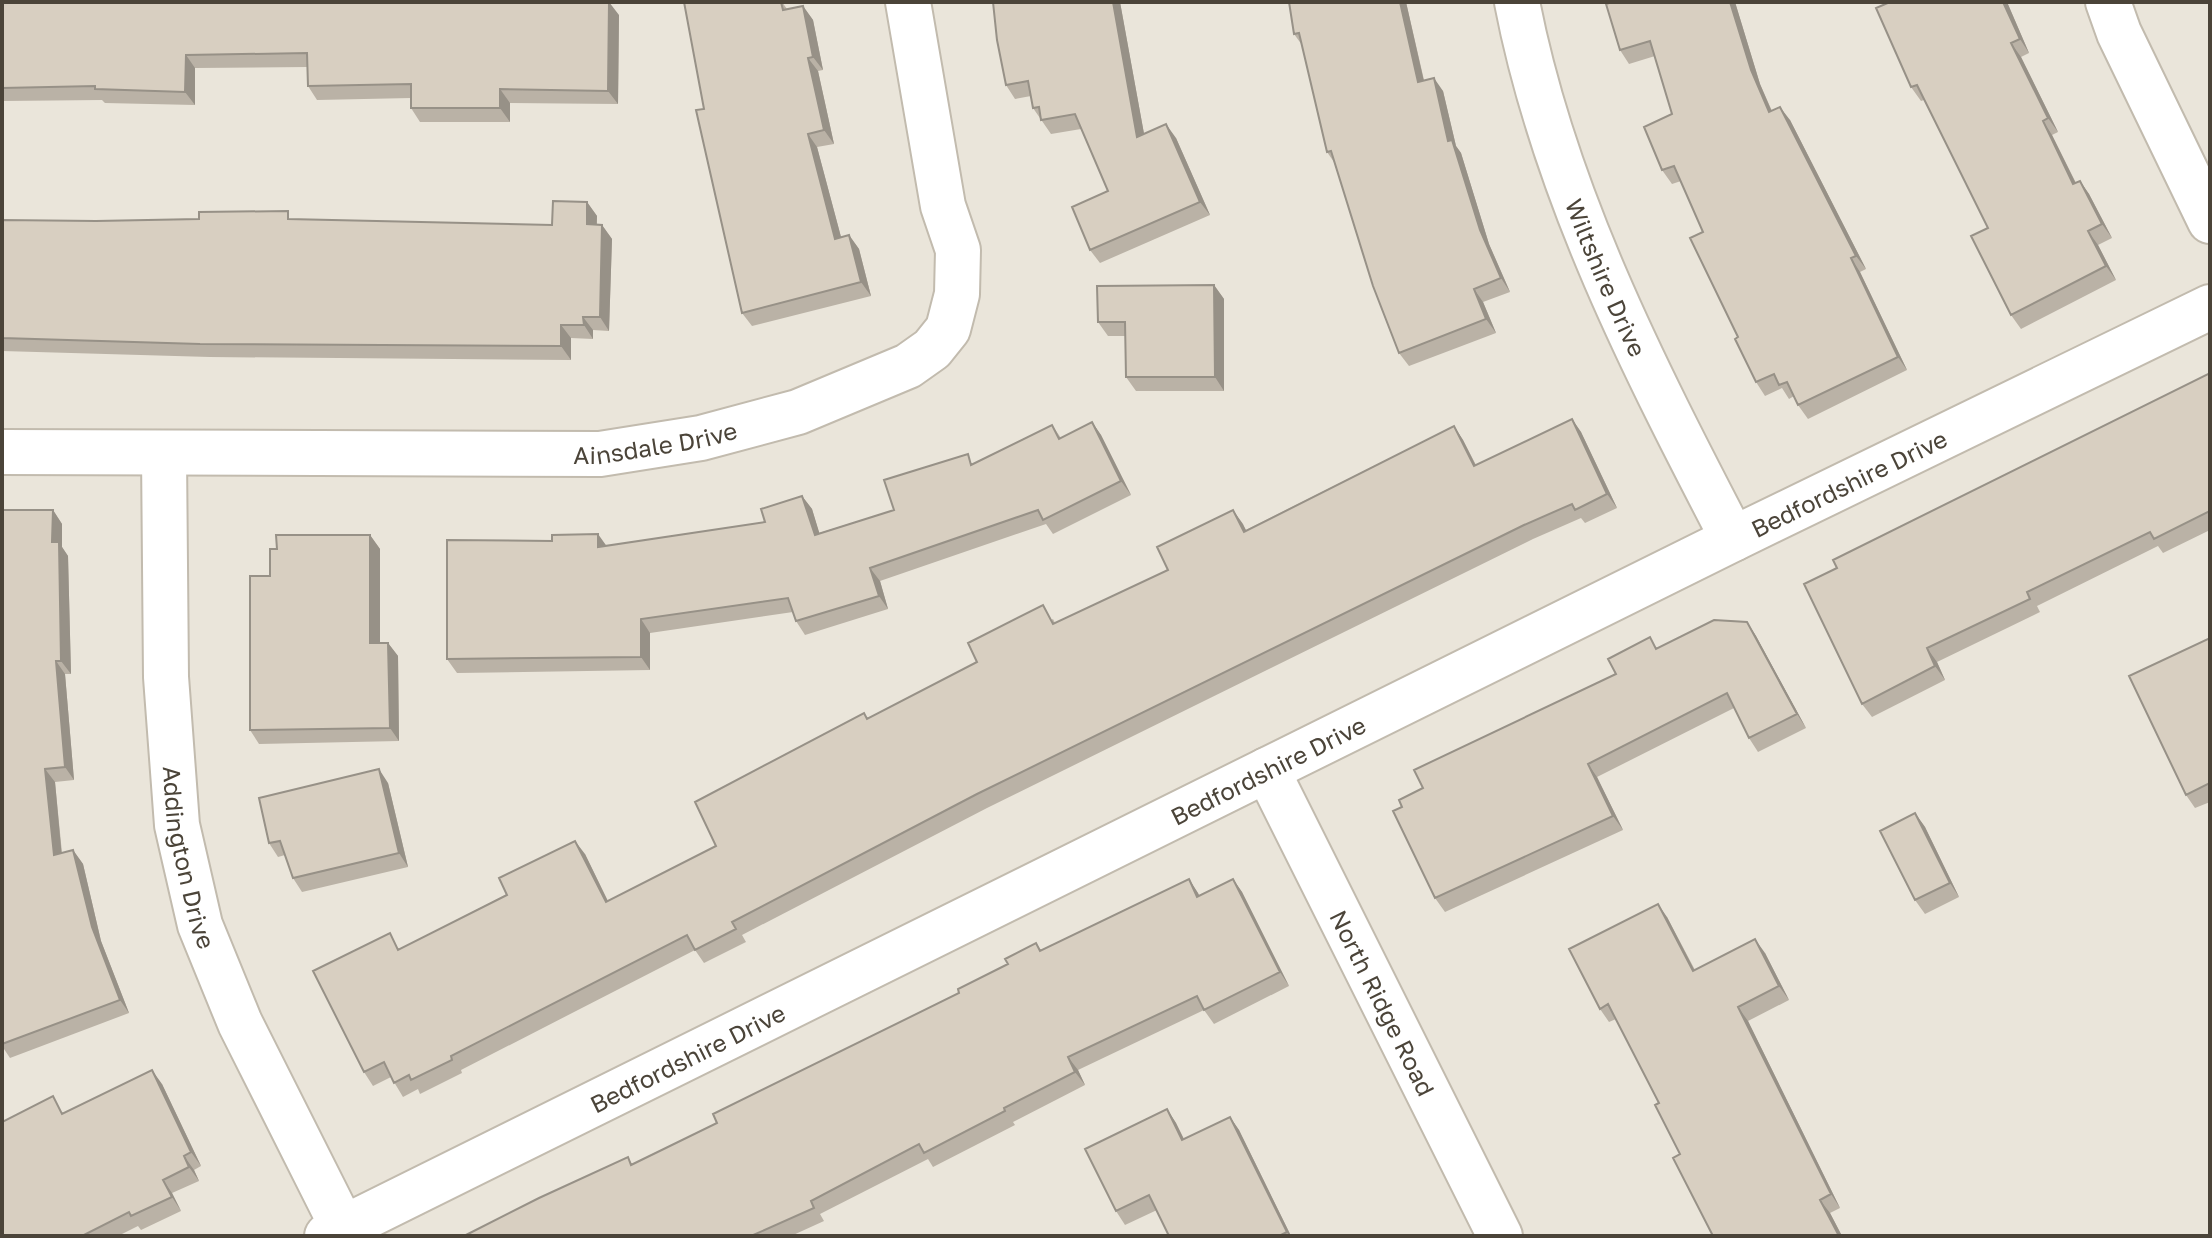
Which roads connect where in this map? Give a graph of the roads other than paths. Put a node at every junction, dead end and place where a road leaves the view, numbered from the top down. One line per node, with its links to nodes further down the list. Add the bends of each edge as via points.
1 (908, 2): 7 (street, Ainsdale Drive, via 943,206 958,250 957,294 948,329 908,366 798,412 701,438 600,454)
2 (1517, 2): 8 (street, Wiltshire Drive, via 1528,59 1580,216 1639,358)
3 (2108, 2): 4 (street)
4 (2210, 221)
5 (2210, 307): 8 (street, Bedfordshire Drive)
6 (2, 452): 7 (street, Ainsdale Drive)
7 (164, 453): 10 (street, Addington Drive, via 166,677 177,825 200,925)
8 (1733, 539): 9 (street, Bedfordshire Drive)
9 (1267, 770): 10 (street, Bedfordshire Drive); 11 (street, North Ridge Road)
10 (335, 1232)
11 (1500, 1236)

